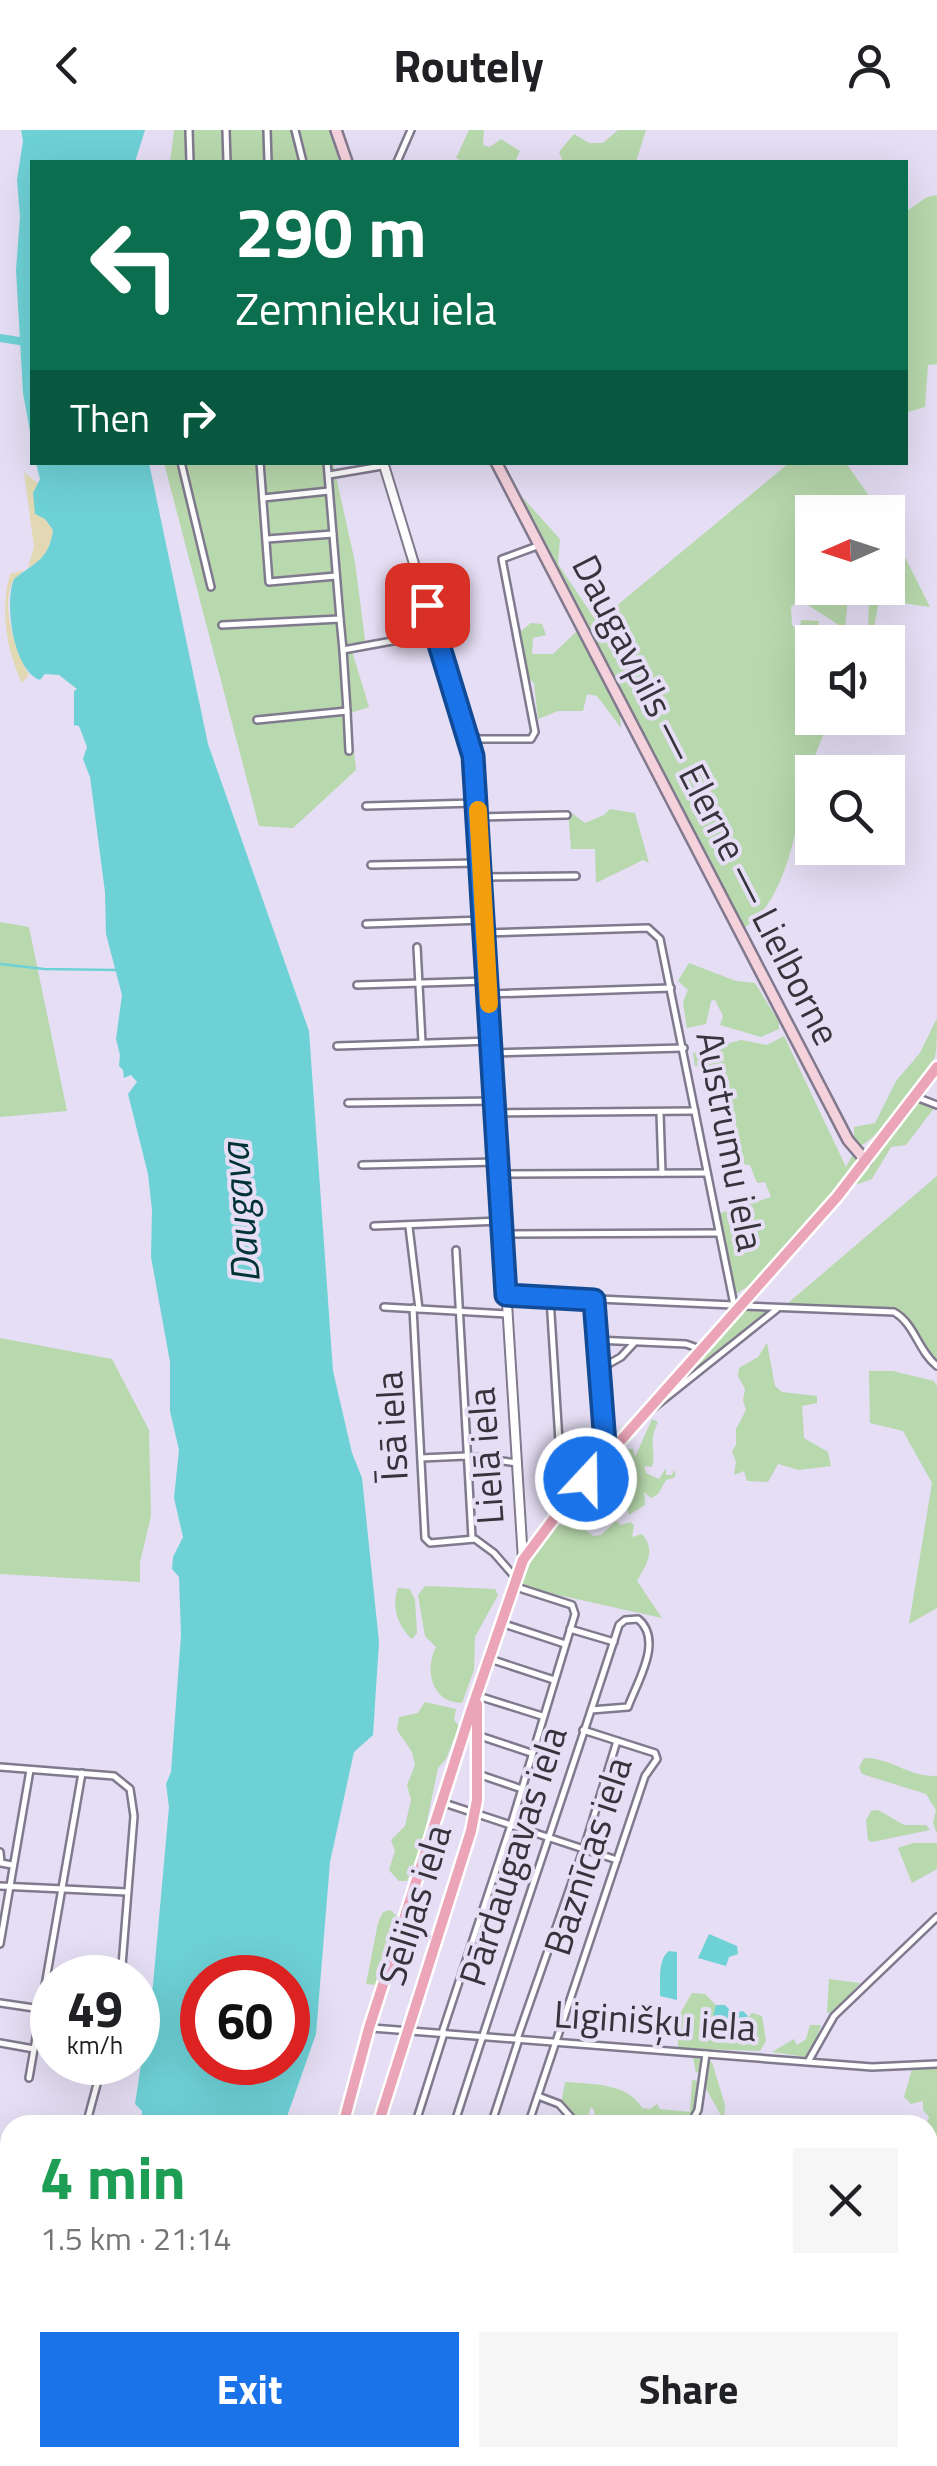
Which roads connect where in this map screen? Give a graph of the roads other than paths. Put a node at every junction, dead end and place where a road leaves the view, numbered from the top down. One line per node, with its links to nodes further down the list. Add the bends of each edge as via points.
1 (189, 130): 7 (street)
2 (226, 130): 8 (street)
3 (267, 130): 9 (street)
4 (295, 130): 10 (street)
5 (336, 130): 11 (main road)
6 (410, 130): 12 (street)
7 (190, 160)
8 (227, 160)
9 (268, 160)
10 (302, 160)
11 (345, 160)
12 (398, 160)
13 (182, 465): 26 (street)
14 (260, 465): 21 (street)
15 (327, 465): 19 (street)
16 (377, 465): 19 (street)
17 (382, 465): 29 (street, Lielā iela)
18 (498, 465): 24 (main road, Daugavpils — Elerne — Lielborne)
19 (329, 475): 20 (street)
20 (329, 491): 21 (street); 22 (street)
21 (263, 498): 23 (street)
22 (333, 534): 23 (street); 25 (street)
23 (267, 540): 25 (street, via 269,582)
24 (540, 545): 34 (street, via 502,558 535,732 532,739); 67 (main road, Daugavpils — Elerne — Lielborne, via 848,1140)
25 (336, 576): 27 (street)
26 (211, 587)
27 (340, 619): 28 (street); 30 (street)
28 (222, 624)
29 (436, 633): 30 (street); 33 (street, Lielā iela)
30 (343, 650): 31 (street)
31 (347, 712): 32 (street); 35 (street)
32 (257, 720)
33 (466, 732): 34 (street); 36 (street, Lielā iela)
34 (479, 739): 36 (street)
35 (350, 751)
36 (473, 756): 37 (street, Lielā iela)
37 (478, 803): 38 (street); 40 (street, Lielā iela)
38 (366, 806)
39 (566, 815): 40 (street)
40 (478, 817): 41 (street, Lielā iela)
41 (481, 862): 42 (street); 44 (street, Lielā iela)
42 (372, 864)
43 (576, 876): 44 (street)
44 (482, 877): 45 (street, Lielā iela)
45 (483, 920): 46 (street); 47 (street, Lielā iela)
46 (366, 924)
47 (484, 933): 49 (street, Lielā iela); 52 (street, Austrumu iela, via 648,928 660,939)
48 (417, 946): 50 (street)
49 (488, 981): 50 (street); 53 (street, Lielā iela)
50 (417, 983): 51 (street); 55 (street)
51 (357, 984)
52 (671, 988): 53 (street); 57 (street, Austrumu iela)
53 (488, 994): 54 (street, Lielā iela)
54 (491, 1041): 55 (street); 58 (street, Lielā iela)
55 (422, 1042): 56 (street)
56 (337, 1046)
57 (684, 1048): 58 (street); 64 (street, Austrumu iela)
58 (491, 1053): 61 (street, Lielā iela)
59 (937, 1066): 60 (main road)
60 (916, 1097): 63 (street); 67 (main road)
61 (495, 1102): 62 (street); 65 (street, Lielā iela)
62 (348, 1103)
63 (937, 1105)
64 (695, 1111): 66 (street); 70 (street, Austrumu iela)
65 (496, 1113): 66 (street); 68 (street, Lielā iela)
66 (660, 1113): 71 (street)
67 (866, 1161): 82 (main road)
68 (498, 1162): 69 (street); 72 (street, Lielā iela)
69 (362, 1165)
70 (708, 1172): 71 (street); 76 (street, Austrumu iela)
71 (662, 1173): 72 (street)
72 (499, 1174): 73 (street, Lielā iela)
73 (501, 1222): 75 (street); 77 (street, Lielā iela)
74 (374, 1226): 75 (street)
75 (409, 1226): 84 (street, Īsā iela)
76 (720, 1233): 77 (street); 82 (street, Austrumu iela)
77 (502, 1234): 79 (street, Lielā iela)
78 (456, 1250): 86 (street)
79 (506, 1295): 80 (street); 87 (street, Lielā iela)
80 (550, 1298): 81 (street); 100 (street)
81 (594, 1300): 82 (street); 88 (street)
82 (740, 1304): 85 (street); 90 (main road)
83 (384, 1308): 84 (street)
84 (416, 1308): 86 (street); 98 (street, Īsā iela)
85 (780, 1308): 92 (street, via 894,1312); 95 (street)
86 (459, 1311): 87 (street); 96 (street)
87 (508, 1314): 99 (street, Lielā iela)
88 (595, 1340): 89 (street); 93 (street)
89 (634, 1343): 90 (street); 91 (street)
90 (703, 1350): 95 (main road)
91 (607, 1366): 93 (street); 94 (street)
92 (937, 1366)
93 (598, 1370): 94 (street)
94 (598, 1378): 97 (street)
95 (648, 1410): 97 (main road)
96 (466, 1456): 98 (street); 99 (street); 103 (street)
97 (606, 1457): 100 (main road)
98 (422, 1458): 103 (street, Īsā iela, via 427,1540)
99 (517, 1463): 101 (street, Lielā iela)
100 (567, 1501): 102 (main road)
101 (521, 1524): 102 (street); 104 (street, Lielā iela)
102 (543, 1531): 104 (main road)
103 (472, 1538): 105 (street, via 494,1553)
104 (523, 1560): 105 (main road, Lielā iela)
105 (514, 1582): 106 (main road, Lielā iela); 107 (street, via 574,1608)
106 (501, 1623): 109 (street); 110 (main road, Lielā iela)
107 (570, 1629): 108 (street); 109 (street)
108 (614, 1642): 113 (street, Pārdaugavas iela); 113 (street, Pārdaugavas iela, via 625,1620 638,1620 650,1644 628,1708)
109 (565, 1644): 111 (street)
110 (489, 1658): 111 (street); 112 (main road, Lielā iela)
111 (554, 1680): 114 (street)
112 (477, 1697): 114 (street); 116 (main road, Sēlijas iela); 124 (main road, Lielā iela)
113 (590, 1710): 115 (street, Pārdaugavas iela)
114 (542, 1716): 118 (street)
115 (584, 1730): 117 (street); 127 (street, Pārdaugavas iela)
116 (476, 1736): 118 (street); 122 (main road, Sēlijas iela)
117 (617, 1741): 128 (street); 130 (street, Baznīcas iela, via 658,1759 645,1776)
118 (531, 1753): 123 (street)
119 (0, 1767): 120 (street)
120 (30, 1770): 121 (street); 131 (street)
121 (82, 1773): 134 (street); 135 (street, via 114,1776 126,1783 134,1802)
122 (478, 1774): 123 (street); 125 (main road, Sēlijas iela)
123 (520, 1788): 126 (street)
124 (442, 1802): 125 (street); 142 (main road, Lielā iela)
125 (475, 1814): 126 (street); 143 (main road, Sēlijas iela)
126 (510, 1825): 127 (street); 144 (street)
127 (550, 1837): 128 (street); 145 (street, Pārdaugavas iela)
128 (584, 1848): 130 (street); 146 (street)
129 (0, 1852): 131 (street, via 1,1863)
130 (617, 1860): 147 (street, Baznīcas iela)
131 (13, 1865): 132 (street)
132 (10, 1885): 133 (street); 134 (street); 137 (street)
133 (0, 1886)
134 (60, 1888): 135 (street); 138 (street)
135 (128, 1892): 139 (street)
136 (937, 1917): 151 (street, via 834,2016)
137 (0, 1944)
138 (49, 1955)
139 (123, 1955)
140 (0, 2003): 141 (street)
141 (30, 2007)
142 (369, 2028): 143 (street, Liginišķu iela); 158 (main road, Lielā iela)
143 (407, 2031): 144 (street, Liginišķu iela); 159 (main road, Sēlijas iela)
144 (443, 2033): 145 (street, Liginišķu iela); 160 (street)
145 (482, 2036): 146 (street, Liginišķu iela); 161 (street, Pārdaugavas iela)
146 (518, 2039): 147 (street, Liginišķu iela); 162 (street)
147 (556, 2041): 150 (street, Liginišķu iela); 156 (street, Baznīcas iela)
148 (0, 2043): 149 (street)
149 (30, 2048)
150 (706, 2054): 151 (street, Liginišķu iela); 165 (street)
151 (808, 2060): 152 (street, Liginišķu iela)
152 (937, 2064)
153 (30, 2072): 154 (street)
154 (29, 2078)
155 (97, 2085): 157 (street)
156 (538, 2096): 163 (street, Baznīcas iela); 164 (street)
157 (89, 2115)
158 (346, 2115)
159 (381, 2115)
160 (418, 2115)
161 (457, 2115)
162 (494, 2115)
163 (531, 2115)
164 (569, 2115)
165 (695, 2115)

